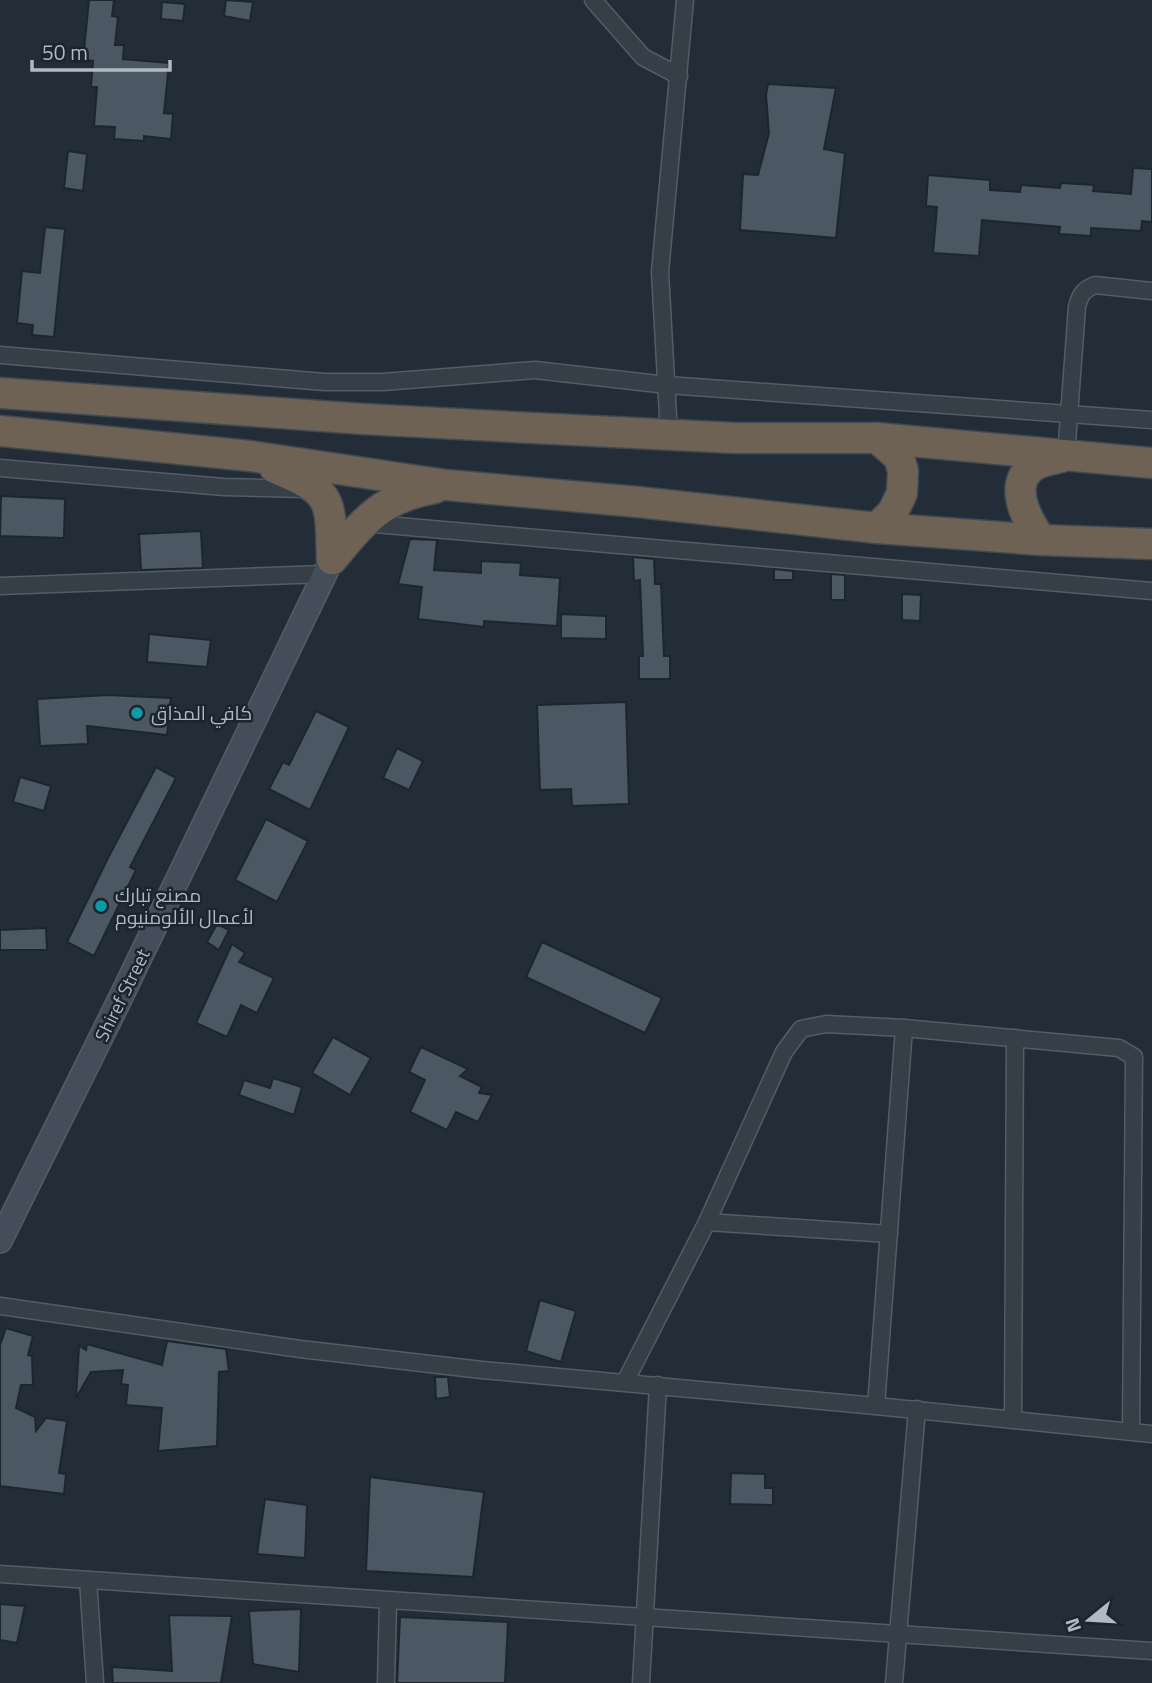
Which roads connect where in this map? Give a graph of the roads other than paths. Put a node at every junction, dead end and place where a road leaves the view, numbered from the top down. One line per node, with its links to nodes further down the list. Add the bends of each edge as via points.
1 (593, 0): 3 (street, via 643,57)
2 (685, 0): 3 (street)
3 (679, 76): 6 (street, via 660,272)
4 (1152, 291): 8 (street, via 1095,285 1080,295)
5 (0, 355): 6 (street, via 325,382 535,370)
6 (667, 385): 8 (street); 11 (street)
7 (0, 393): 11 (highway)
8 (1070, 414): 9 (street); 14 (street)
9 (1152, 420)
10 (0, 431): 13 (highway)
11 (669, 435): 12 (highway)
12 (877, 438): 14 (highway); 20 (highway, via 899,457 903,471 902,493 893,512)
13 (250, 456): 17 (highway); 18 (highway)
14 (1066, 456): 15 (highway); 21 (highway, via 1035,465 1020,492 1021,505)
15 (1152, 463)
16 (0, 468): 18 (street, via 225,487)
17 (446, 485): 19 (highway, via 397,498); 20 (highway)
18 (317, 489): 23 (highway, via 327,500 330,518)
19 (363, 523): 23 (highway); 25 (street)
20 (877, 528): 21 (highway)
21 (1041, 540): 22 (highway)
22 (1152, 544)
23 (328, 566): 24 (street); 30 (main road, Shiref Street)
24 (0, 586)
25 (1152, 591)
26 (904, 1028): 27 (street); 28 (street, via 826,1024 801,1029 784,1052); 29 (street)
27 (1015, 1038): 36 (street); 37 (street, via 1119,1048 1134,1057)
28 (707, 1222): 29 (street); 32 (street)
29 (889, 1234): 34 (street)
30 (0, 1241)
31 (0, 1306): 32 (street, via 300,1349)
32 (625, 1382): 33 (street)
33 (658, 1385): 34 (street); 42 (street)
34 (876, 1405): 35 (street)
35 (916, 1409): 36 (street); 43 (street)
36 (1013, 1420): 37 (street)
37 (1131, 1430): 38 (street)
38 (1152, 1434)
39 (0, 1574): 40 (street)
40 (88, 1580): 41 (street); 45 (street)
41 (387, 1600): 42 (street); 46 (street)
42 (645, 1617): 43 (street); 47 (street)
43 (897, 1635): 44 (street); 48 (street)
44 (1152, 1651)
45 (95, 1683)
46 (386, 1683)
47 (641, 1683)
48 (894, 1683)

